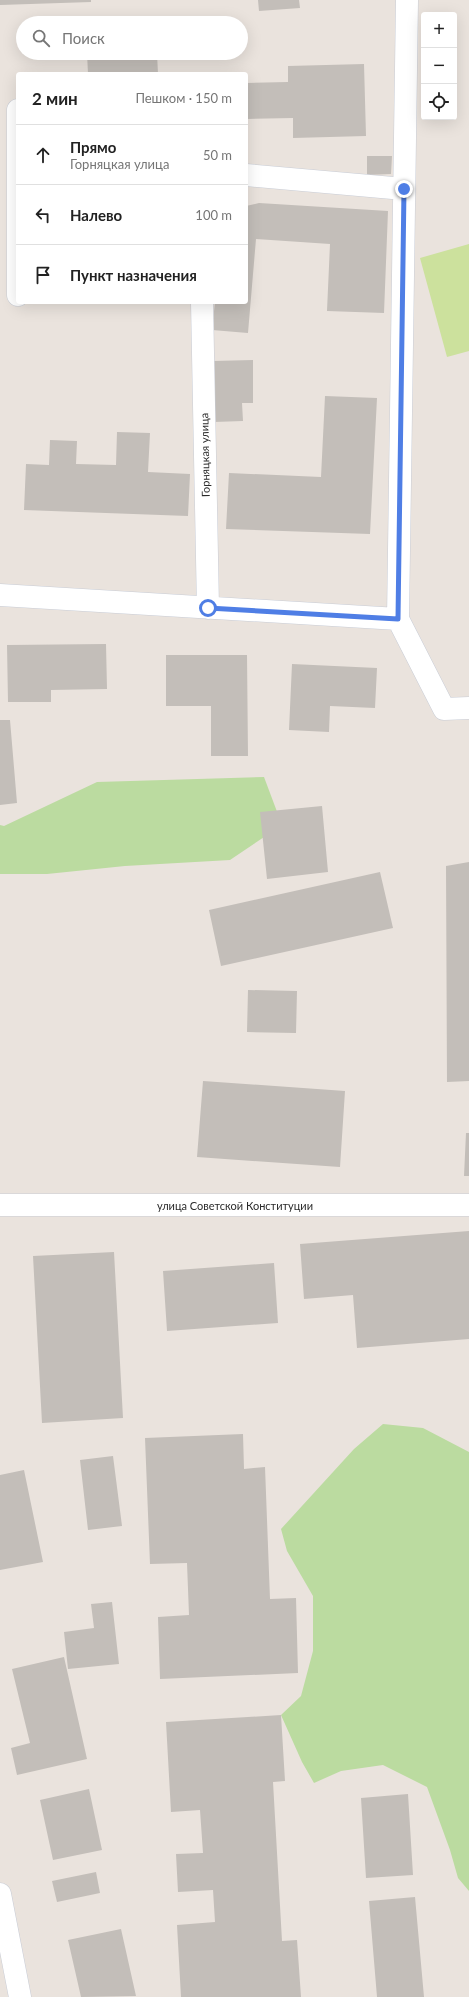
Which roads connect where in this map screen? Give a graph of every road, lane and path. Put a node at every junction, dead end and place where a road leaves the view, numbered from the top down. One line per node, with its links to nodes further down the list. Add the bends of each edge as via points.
1 (407, 0): 3 (street)
2 (248, 175): 3 (street)
3 (404, 189): 9 (street)
4 (0, 295): 5 (street)
5 (16, 296)
6 (202, 304): 8 (street, Горняцкая улица)
7 (0, 595): 8 (street)
8 (208, 608): 9 (street)
9 (398, 619): 10 (street, via 444,709)
10 (469, 708)
11 (0, 1205): 12 (street, улица Советской Конституции)
12 (469, 1205)
13 (0, 1894): 14 (street)
14 (20, 1997)

